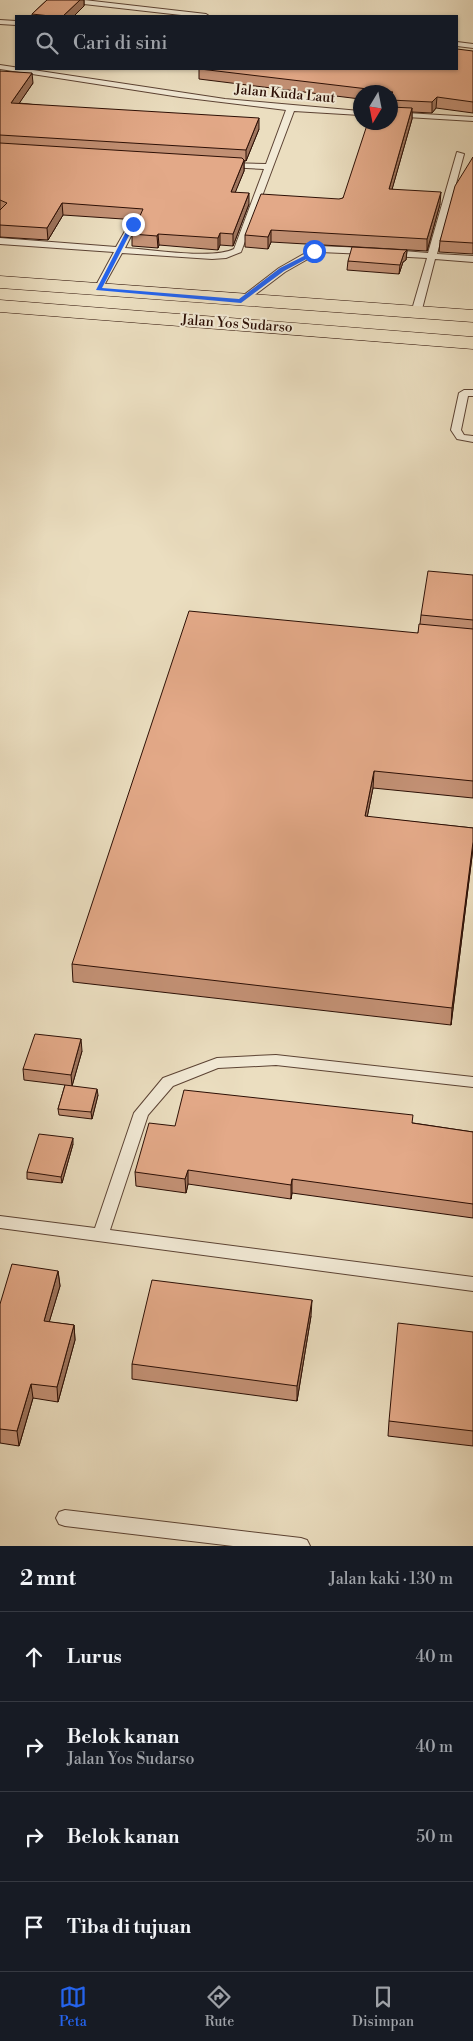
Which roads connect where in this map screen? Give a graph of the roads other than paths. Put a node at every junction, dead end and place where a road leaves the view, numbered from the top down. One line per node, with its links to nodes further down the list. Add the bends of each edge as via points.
1 (66, 0): 3 (lane)
2 (151, 0): 4 (lane)
3 (109, 2): 4 (lane)
4 (138, 9): 5 (lane)
5 (196, 15)
6 (0, 22): 7 (lane)
7 (15, 23)
8 (458, 44): 9 (lane)
9 (473, 46)
10 (0, 67): 11 (lane, Jalan Kuda Laut)
11 (15, 69)
12 (20, 70): 13 (lane, Jalan Kuda Laut)
13 (291, 108): 14 (lane, Jalan Kuda Laut); 19 (lane)
14 (353, 112)
15 (398, 114): 16 (lane)
16 (473, 119)
17 (460, 154): 23 (lane)
18 (219, 164): 19 (lane)
19 (269, 167): 22 (lane, via 238,250 231,254 212,256)
20 (133, 224): 22 (lane)
21 (0, 241): 22 (lane)
22 (119, 250): 26 (lane)
23 (432, 256): 24 (lane); 27 (lane, via 318,249 282,270); 29 (lane)
24 (473, 259)
25 (0, 282): 26 (main road, Jalan Yos Sudarso)
26 (98, 289): 27 (main road, Jalan Yos Sudarso)
27 (241, 301): 29 (main road, Jalan Yos Sudarso)
28 (0, 306): 31 (main road, Jalan Yos Sudarso)
29 (416, 312): 30 (main road, Jalan Yos Sudarso)
30 (473, 316)
31 (473, 343)
32 (473, 393): 33 (lane, via 464,393 456,430 460,437)
33 (473, 440)
34 (473, 1082): 36 (lane, via 276,1060 217,1064 168,1082 141,1112)
35 (0, 1222): 36 (lane)
36 (102, 1234): 37 (lane)
37 (473, 1284)
38 (65, 1518): 39 (lane)
39 (302, 1546)

